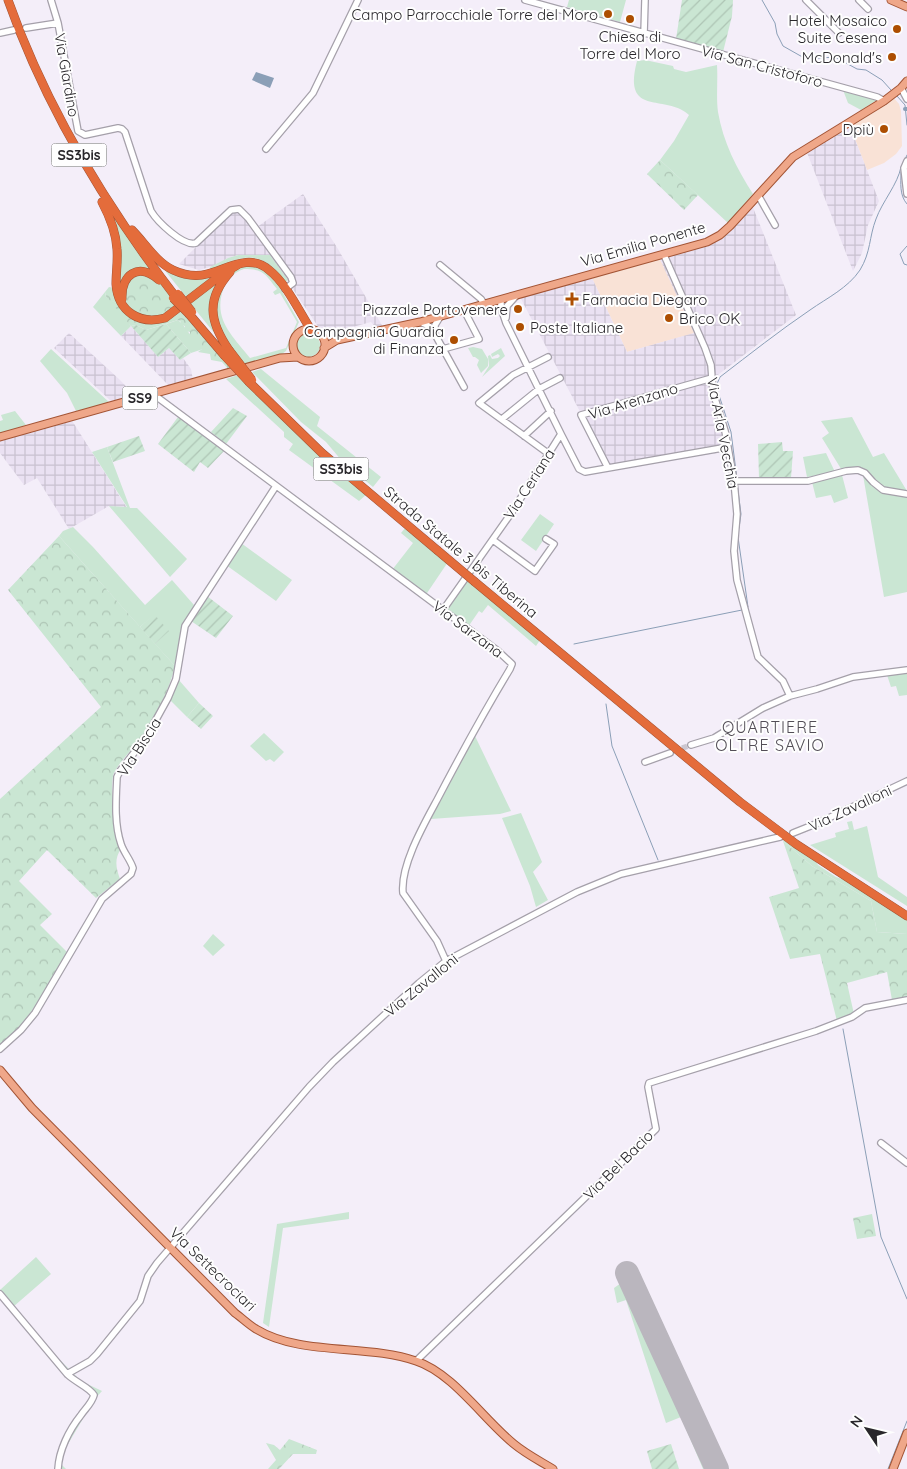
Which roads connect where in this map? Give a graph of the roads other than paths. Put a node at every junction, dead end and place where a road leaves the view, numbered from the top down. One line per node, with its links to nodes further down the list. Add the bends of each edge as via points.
1 (8, 0): 24 (highway, SS3bis, via 44,89)
2 (12, 0): 28 (highway, SS3bis, via 61,115)
3 (51, 0): 12 (street, Via Giardino)
4 (358, 0): 22 (street, via 313,93)
5 (524, 0): 17 (street, Via San Cristoforo)
6 (645, 0): 17 (street)
7 (806, 0): 16 (street)
8 (859, 0): 11 (street)
9 (892, 0): 10 (main road)
10 (907, 6)
11 (868, 9)
12 (58, 23): 13 (street); 32 (street, Via Giardino, via 78,131 85,135 118,128 125,132 150,211 191,245 231,210 239,209 291,277 293,283)
13 (26, 28)
14 (14, 30): 15 (street)
15 (0, 33)
16 (839, 33)
17 (644, 34): 21 (street, Via San Cristoforo)
18 (907, 81): 19 (main road, Via Emilia Ponente)
19 (896, 91): 20 (street); 21 (main road, Via Emilia Ponente)
20 (907, 99)
21 (884, 100): 26 (main road, Via Emilia Ponente, via 793,157)
22 (266, 149)
23 (907, 161): 25 (street, via 904,168)
24 (87, 169): 33 (highway, SS3bis, via 128,233); 37 (highway, via 116,236 116,284)
25 (907, 194)
26 (758, 195): 27 (street); 29 (main road, Via Emilia Ponente, via 715,238)
27 (775, 225)
28 (132, 230): 30 (highway, via 163,264 183,274 207,274); 33 (highway, SS3bis)
29 (664, 255): 34 (main road, Via Emilia Ponente); 57 (street, Via Arla Vecchia, via 705,348)
30 (239, 264): 32 (highway, via 249,262 267,268); 37 (highway, via 165,318 154,321 134,317); 51 (highway, via 220,284 213,302 214,325)
31 (440, 265): 38 (street)
32 (284, 289): 44 (highway, via 304,319)
33 (175, 296): 37 (highway, via 158,278 142,271 128,276); 51 (highway, SS3bis, bridge)
34 (516, 296): 35 (main road, Via Emilia Ponente); 39 (street)
35 (501, 300): 36 (main road, Via Emilia Ponente); 39 (street, Via Ceriana)
36 (492, 302): 38 (main road, Via Emilia Ponente); 39 (street)
37 (122, 303)
38 (484, 304): 41 (main road, Via Emilia Ponente)
39 (504, 308): 55 (street, Via Ceriana, via 506,323)
40 (467, 316): 50 (street, via 479,339)
41 (440, 317): 42 (main road, Via Emilia Ponente); 45 (street)
42 (430, 319): 43 (main road, Via Emilia Ponente); 45 (street)
43 (420, 322): 45 (street); 47 (main road, Via Emilia Ponente)
44 (307, 330): 46 (main road, via 316,331); 48 (main road, via 295,338)
45 (434, 331): 50 (street)
46 (322, 338): 47 (main road, Via Emilia Ponente); 49 (main road)
47 (337, 340): 49 (main road, Via Emilia Ponente)
48 (293, 348): 52 (main road); 54 (main road, SS9)
49 (324, 348): 52 (main road, via 314,360)
50 (443, 348): 58 (street)
51 (226, 352): 74 (highway, Strada Statale 3 bis Tiberina / SS3bis, bridge, via 251,381 325,450)
52 (298, 357): 54 (main road, SS9)
53 (548, 357): 55 (street)
54 (280, 358): 60 (main road, SS9)
55 (527, 367): 59 (street, Via Ceriana); 62 (street, via 479,403)
56 (560, 378): 59 (street)
57 (712, 378): 66 (street, Via Arla Vecchia); 68 (street, Via Arenzano, via 581,415)
58 (464, 387)
59 (539, 389): 61 (street, Via Ceriana); 62 (street)
60 (153, 394): 65 (main road, SS9); 70 (street, Via Sarzana)
61 (551, 411): 63 (street, Via Ceriana); 64 (street)
62 (502, 419): 64 (street)
63 (561, 434): 67 (street, Via Ceriana); 68 (street, via 579,469 585,472)
64 (524, 436): 67 (street)
65 (0, 437)
66 (728, 447): 68 (street); 69 (street, Via Arla Vecchia)
67 (549, 454): 73 (street, Via Ceriana)
68 (608, 468)
69 (737, 480): 71 (street, via 808,481 858,470 865,472 883,490); 77 (street, Via Arla Vecchia, via 734,551 744,609 758,657 783,681)
70 (276, 486): 75 (street, Via Sarzana); 88 (street, Via Biscia, via 185,626 176,678 168,698 147,736 117,777 119,834 133,868 131,874 102,898 35,1013)
71 (907, 494)
72 (546, 539): 73 (street, via 554,544 535,571)
73 (493, 540): 75 (street, Via Ceriana)
74 (476, 580): 84 (highway, Strada Statale 3 bis Tiberina / SS3bis, via 742,799); 85 (highway, Strada Statale 3 bis Tiberina / SS3bis, via 740,802 796,844)
75 (444, 610): 86 (street, Via Sarzana, via 512,664 417,838 402,883 403,893 438,941)
76 (907, 670): 77 (street, via 853,677)
77 (790, 696): 78 (street, via 763,708 714,738)
78 (691, 745)
79 (670, 753): 80 (street)
80 (645, 762)
81 (907, 781): 82 (street, Via Zavalloni)
82 (793, 833)
83 (780, 837): 86 (street, Via Zavalloni, via 621,874 597,883)
84 (907, 911)
85 (907, 916)
86 (446, 961): 92 (street, Via Zavalloni, via 315,1081)
87 (907, 1000): 94 (street, Via Bel Bacio, via 865,1008 852,1017 768,1047 649,1083 656,1130)
88 (0, 1049)
89 (0, 1070): 92 (main road, Via Settecrociari, via 32,1108)
90 (881, 1143): 91 (street)
91 (907, 1163)
92 (171, 1248): 94 (main road, Via Settecrociari, via 235,1313 275,1338); 95 (street, Via Zavalloni, via 149,1274 140,1301 97,1354)
93 (0, 1294): 95 (street)
94 (416, 1361): 98 (main road, Via Settecrociari, via 437,1370 514,1444)
95 (67, 1374): 97 (street, via 93,1393 92,1401 76,1420 62,1447)
96 (907, 1433): 99 (main road)
97 (58, 1469)
98 (553, 1469)
99 (893, 1469)

